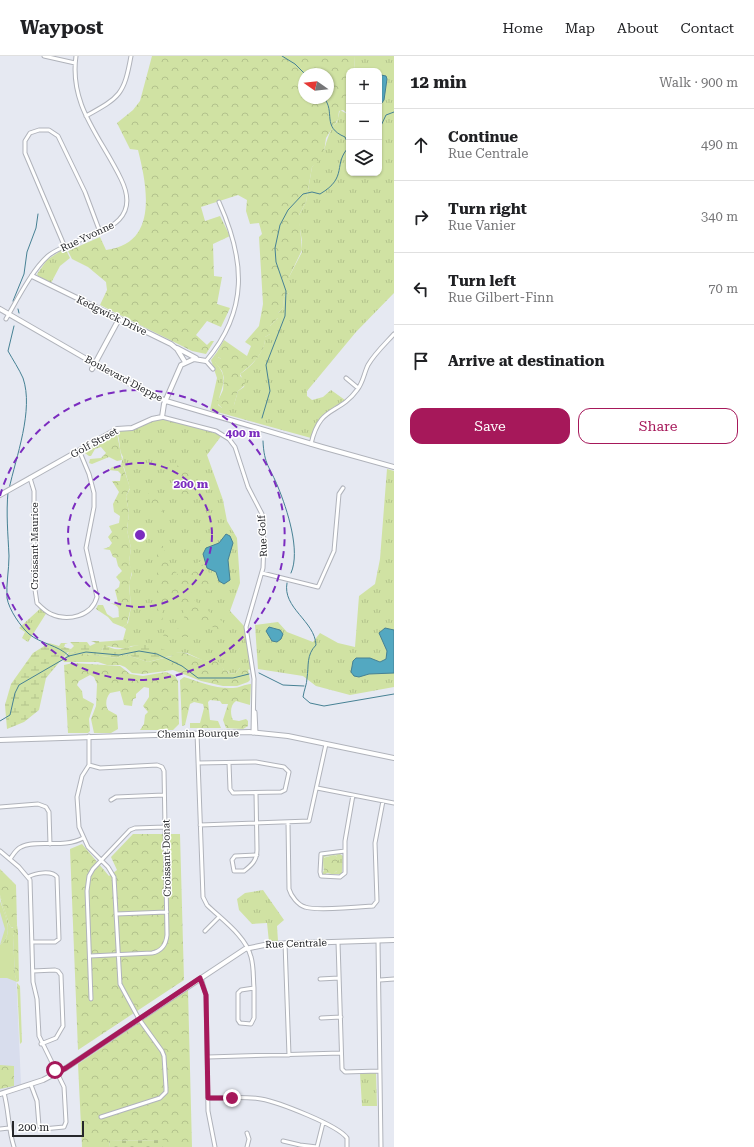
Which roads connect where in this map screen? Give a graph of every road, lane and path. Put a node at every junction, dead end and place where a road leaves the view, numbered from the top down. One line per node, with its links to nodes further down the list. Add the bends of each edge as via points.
1 (44, 56): 4 (street)
2 (76, 56): 4 (street, Rue Yvonne)
3 (131, 56): 5 (street, via 125,85 119,95 111,103)
4 (75, 63): 5 (street, Rue Yvonne, via 75,86)
5 (86, 116): 7 (street, Rue Yvonne, via 124,185 126,198 126,210 121,219)
6 (219, 202): 20 (street, via 235,243 239,279 229,326)
7 (100, 232): 8 (street, Rue Yvonne); 8 (street, via 85,192 58,136 49,130 30,133 25,141 24,153)
8 (64, 245): 9 (street, Rue Yvonne, via 41,262)
9 (32, 276): 11 (street, Rue Yvonne); 13 (street, Kedgwick Drive)
10 (0, 309): 11 (street, Boulevard Dieppe)
11 (9, 314): 12 (street, Rue Yvonne); 18 (street, Boulevard Dieppe)
12 (6, 319)
13 (120, 319): 15 (street, Kedgwick Drive); 16 (street)
14 (394, 334): 26 (street, via 373,358)
15 (175, 347): 17 (street); 19 (street, Kedgwick Drive)
16 (98, 358): 18 (street); 21 (street); 22 (street)
17 (196, 358): 19 (street); 20 (street)
18 (90, 360): 21 (street, Boulevard Dieppe)
19 (185, 362): 27 (street, via 178,370)
20 (206, 362): 24 (street)
21 (95, 364): 22 (street, Boulevard Dieppe); 23 (street)
22 (101, 367): 27 (street, Boulevard Dieppe)
23 (92, 369)
24 (213, 369)
25 (346, 378): 26 (street)
26 (358, 388): 29 (street, via 343,404 320,420)
27 (166, 401): 28 (street); 29 (street, Boulevard Dieppe)
28 (162, 417): 30 (street, Golf Street, via 132,428 118,428); 35 (street, Rue Golf, via 218,432 227,436 233,443 247,485 263,516)
29 (311, 444): 31 (street, Boulevard Dieppe)
30 (79, 450): 32 (street, Golf Street); 32 (street, Croissant Maurice, via 94,493 94,508 86,548 97,597 90,610 83,615 62,617 51,614 37,602 34,589 34,491)
31 (394, 467)
32 (30, 478): 34 (street, Golf Street)
33 (343, 488): 35 (street, via 338,494 334,550 318,587)
34 (0, 495)
35 (262, 573): 37 (street, Rue Golf, via 246,627 253,674)
36 (197, 733): 37 (street, Chemin Bourque); 38 (street, Chemin Bourque); 43 (street)
37 (255, 733): 40 (street, Chemin Bourque, via 288,736)
38 (89, 736): 39 (street, Chemin Bourque); 44 (street)
39 (0, 740)
40 (326, 744): 41 (street, Chemin Bourque); 45 (street)
41 (394, 758)
42 (229, 763): 43 (street); 46 (street, via 231,791 236,794); 46 (street, via 256,762 287,769 289,773 284,791)
43 (198, 764): 55 (street)
44 (89, 765): 47 (street, Croissant Donat, via 100,768 157,765 164,771); 57 (street, via 82,776 77,796 79,827)
45 (317, 788): 48 (street); 53 (street, via 310,821)
46 (256, 793): 54 (street)
47 (164, 795): 49 (street); 56 (street, Croissant Donat)
48 (353, 795): 50 (street); 60 (street, via 345,836)
49 (111, 800)
50 (383, 801): 51 (street); 53 (street, via 375,840 377,901 373,906 311,908 299,904 289,889)
51 (394, 803)
52 (0, 807): 58 (street, via 41,804 46,807 49,812)
53 (288, 823): 54 (street)
54 (257, 824): 55 (street); 61 (street)
55 (200, 825): 67 (street, via 203,897)
56 (165, 827): 63 (street, via 130,830); 65 (street, Croissant Donat)
57 (83, 838): 58 (street, via 71,843); 63 (street)
58 (50, 844): 62 (street, via 21,847)
59 (0, 851): 62 (street)
60 (345, 852): 60 (street, via 321,854 321,876 344,875)
61 (257, 855): 61 (street, via 234,856 234,871 245,871)
62 (10, 859): 64 (street)
63 (101, 860): 66 (street, via 114,877); 76 (street, via 89,876 88,883)
64 (28, 877): 71 (street); 71 (street, via 51,873 57,877 59,939 55,942)
65 (167, 912): 66 (street); 75 (street, Croissant Donat, via 167,940 162,949 152,954)
66 (116, 914): 75 (street)
67 (219, 917): 68 (street); 74 (street)
68 (205, 931)
69 (394, 940): 70 (street, Rue Centrale)
70 (378, 941): 72 (street, Rue Centrale); 82 (street)
71 (32, 942): 77 (street)
72 (338, 942): 73 (street, Rue Centrale); 79 (street)
73 (285, 944): 74 (street, Rue Centrale); 90 (street)
74 (248, 948): 78 (street, Rue Centrale, via 233,955); 83 (street)
75 (117, 955): 76 (street, Croissant Donat); 87 (street, via 123,993)
76 (90, 956): 84 (street)
77 (33, 971): 88 (street); 88 (street, via 55,970 61,975 63,1026 56,1038)
78 (200, 978): 87 (street, Rue Centrale); 91 (street, via 206,995)
79 (339, 978): 81 (street); 85 (street)
80 (394, 979): 82 (street)
81 (320, 980)
82 (380, 980): 92 (street)
83 (254, 988): 83 (street, via 238,993 240,1023 251,1024 254,1018)
84 (91, 999)
85 (341, 1017): 86 (street); 89 (street)
86 (321, 1018)
87 (139, 1019): 93 (street, Rue Centrale); 97 (street, via 164,1056 166,1092 160,1098)
88 (41, 1044): 93 (street)
89 (341, 1053): 90 (street); 92 (street, via 344,1071)
90 (289, 1055): 91 (street)
91 (208, 1057): 96 (street)
92 (379, 1071): 108 (street)
93 (57, 1073): 94 (street, Rue Centrale); 94 (street, via 64,1091 64,1127 43,1129 39,1126 37,1101)
94 (31, 1085): 95 (street, Rue Centrale)
95 (2, 1094): 99 (street, via 8,1109)
96 (208, 1098): 98 (street, via 268,1101); 104 (street)
97 (101, 1117)
98 (323, 1123): 106 (street); 107 (street, via 344,1133)
99 (9, 1128): 100 (street); 103 (street)
100 (0, 1129)
101 (247, 1133): 105 (street)
102 (283, 1141): 106 (street)
103 (14, 1147)
104 (215, 1147)
105 (247, 1147)
106 (317, 1147)
107 (347, 1147)
108 (381, 1147)

